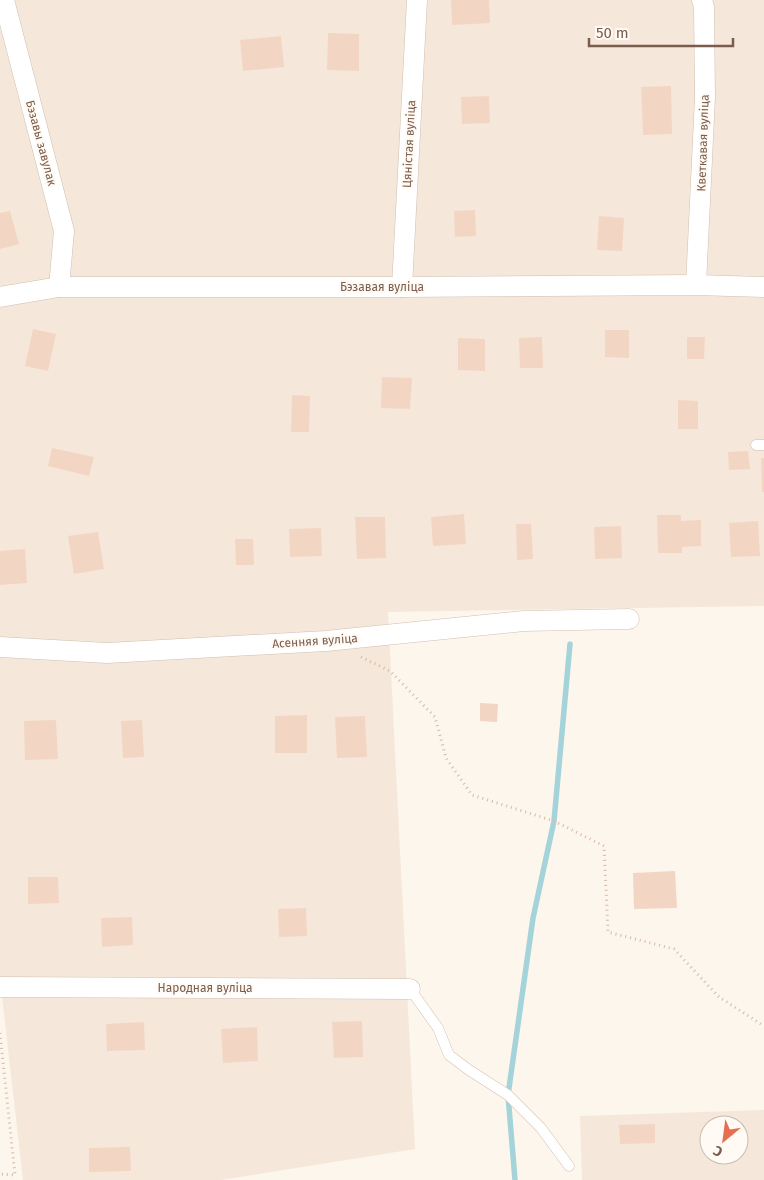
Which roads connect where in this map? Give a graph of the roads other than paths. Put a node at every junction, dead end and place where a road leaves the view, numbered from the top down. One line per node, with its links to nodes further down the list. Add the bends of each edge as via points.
1 (4, 0): 6 (street, Бэзавы завулак, via 64,231)
2 (417, 0): 7 (street, Цяністая вуліца)
3 (702, 0): 4 (street, Кветкавая вуліца, via 705,97)
4 (696, 285): 5 (street, Бэзавая вуліца); 7 (street, Бэзавая вуліца)
5 (764, 286)
6 (59, 287): 7 (street, Бэзавая вуліца); 8 (street, Бэзавая вуліца)
7 (402, 288)
8 (0, 297)
9 (629, 619): 10 (street, Асенняя вуліца, via 524,621 326,641 107,653)
10 (0, 647)
11 (0, 987): 12 (street, Народная вуліца)
12 (410, 988): 13 (lane, via 438,1028 449,1055 508,1095 541,1128)
13 (568, 1166)

